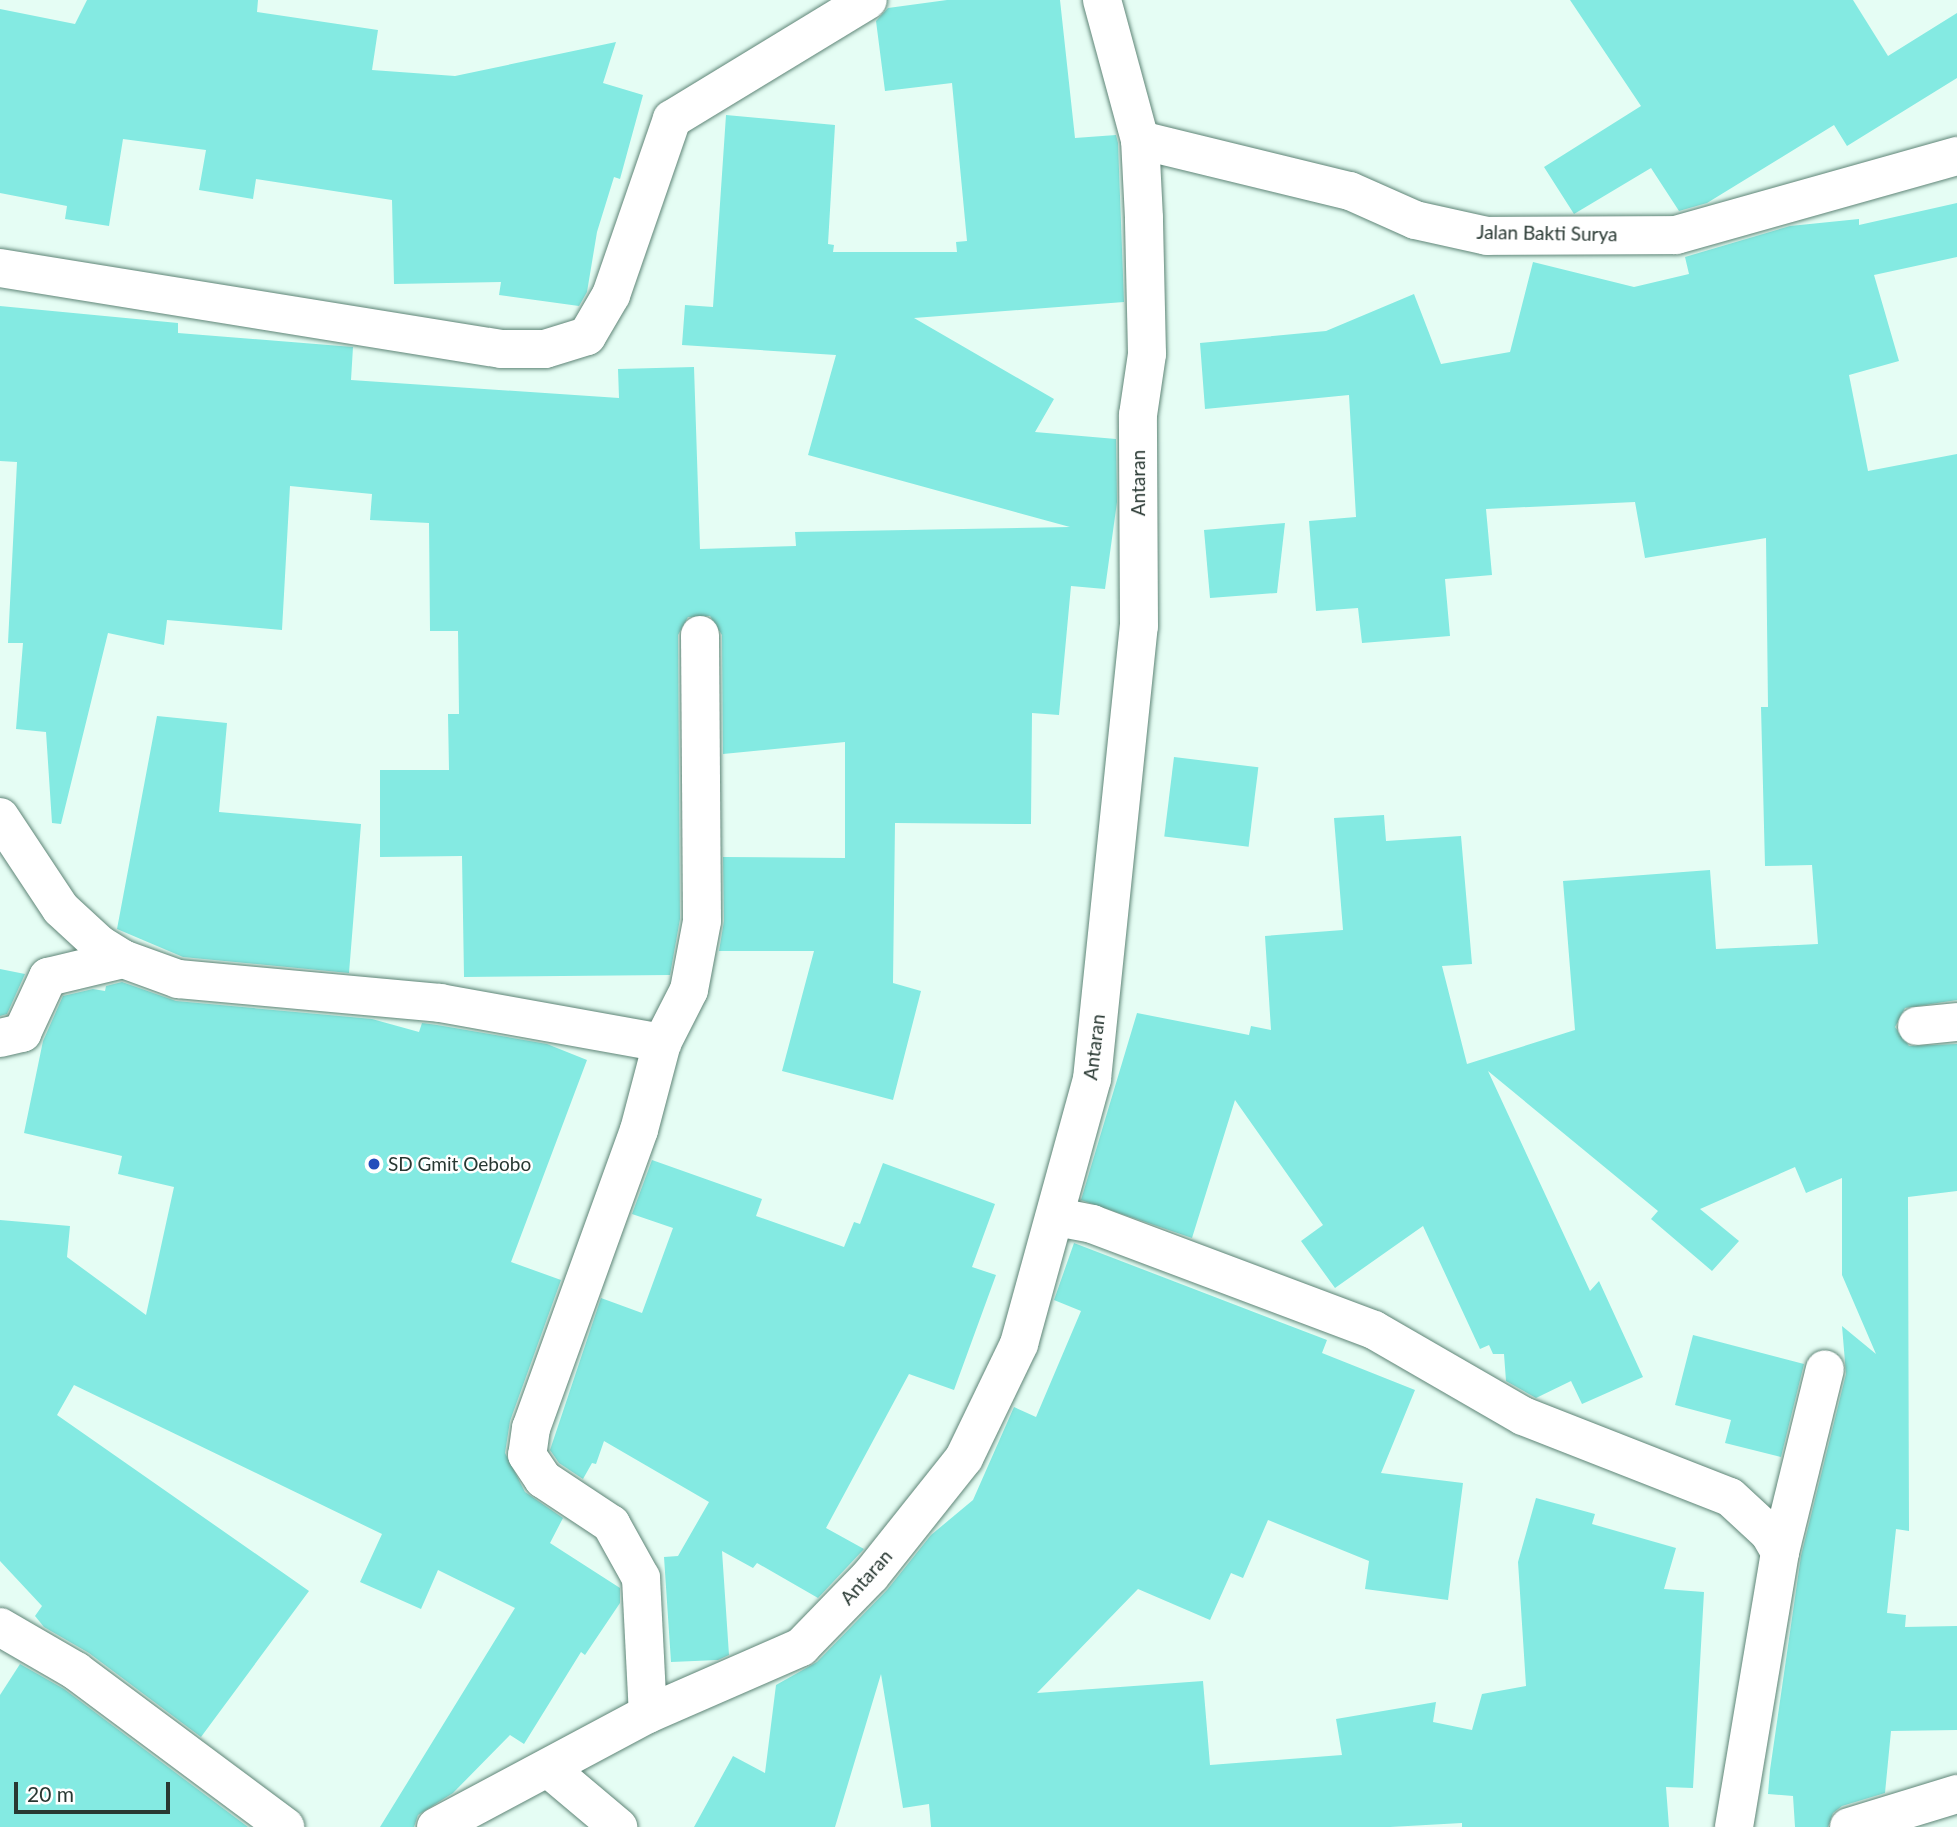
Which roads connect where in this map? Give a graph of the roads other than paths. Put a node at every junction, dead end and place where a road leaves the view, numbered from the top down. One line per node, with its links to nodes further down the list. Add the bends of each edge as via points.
1 (868, 0): 5 (street, via 672,119 611,295 587,336 545,349 501,349)
2 (1102, 0): 3 (street, Antaran)
3 (1140, 140): 4 (street, Jalan Bakti Surya, via 1350,191 1415,220 1487,236 1676,235); 13 (street, Antaran, via 1147,354 1138,415 1139,626 1092,1079)
4 (1957, 156)
5 (0, 268)
6 (700, 635): 12 (street, via 702,921 688,990)
7 (0, 817): 8 (street, via 61,909)
8 (123, 959): 11 (street, via 48,977 22,1033); 12 (street, via 178,979 440,1003)
9 (1957, 1022): 10 (street)
10 (1917, 1026)
11 (0, 1038)
12 (662, 1043): 17 (street, via 639,1130 531,1428 527,1455 543,1479 611,1524 641,1578)
13 (1057, 1217): 15 (street, via 1092,1224 1374,1330 1523,1416 1730,1497 1769,1533); 17 (street, Antaran, via 1019,1344 964,1458 871,1575 801,1647)
14 (1825, 1369): 15 (street)
15 (1780, 1552): 24 (street)
16 (0, 1627): 21 (street, via 76,1671)
17 (648, 1714): 18 (street, Antaran)
18 (548, 1768): 22 (street, Antaran); 23 (street)
19 (1957, 1794): 20 (street)
20 (1895, 1821): 25 (street)
21 (285, 1827)
22 (436, 1827)
23 (618, 1827)
24 (1734, 1827)
25 (1849, 1827)

